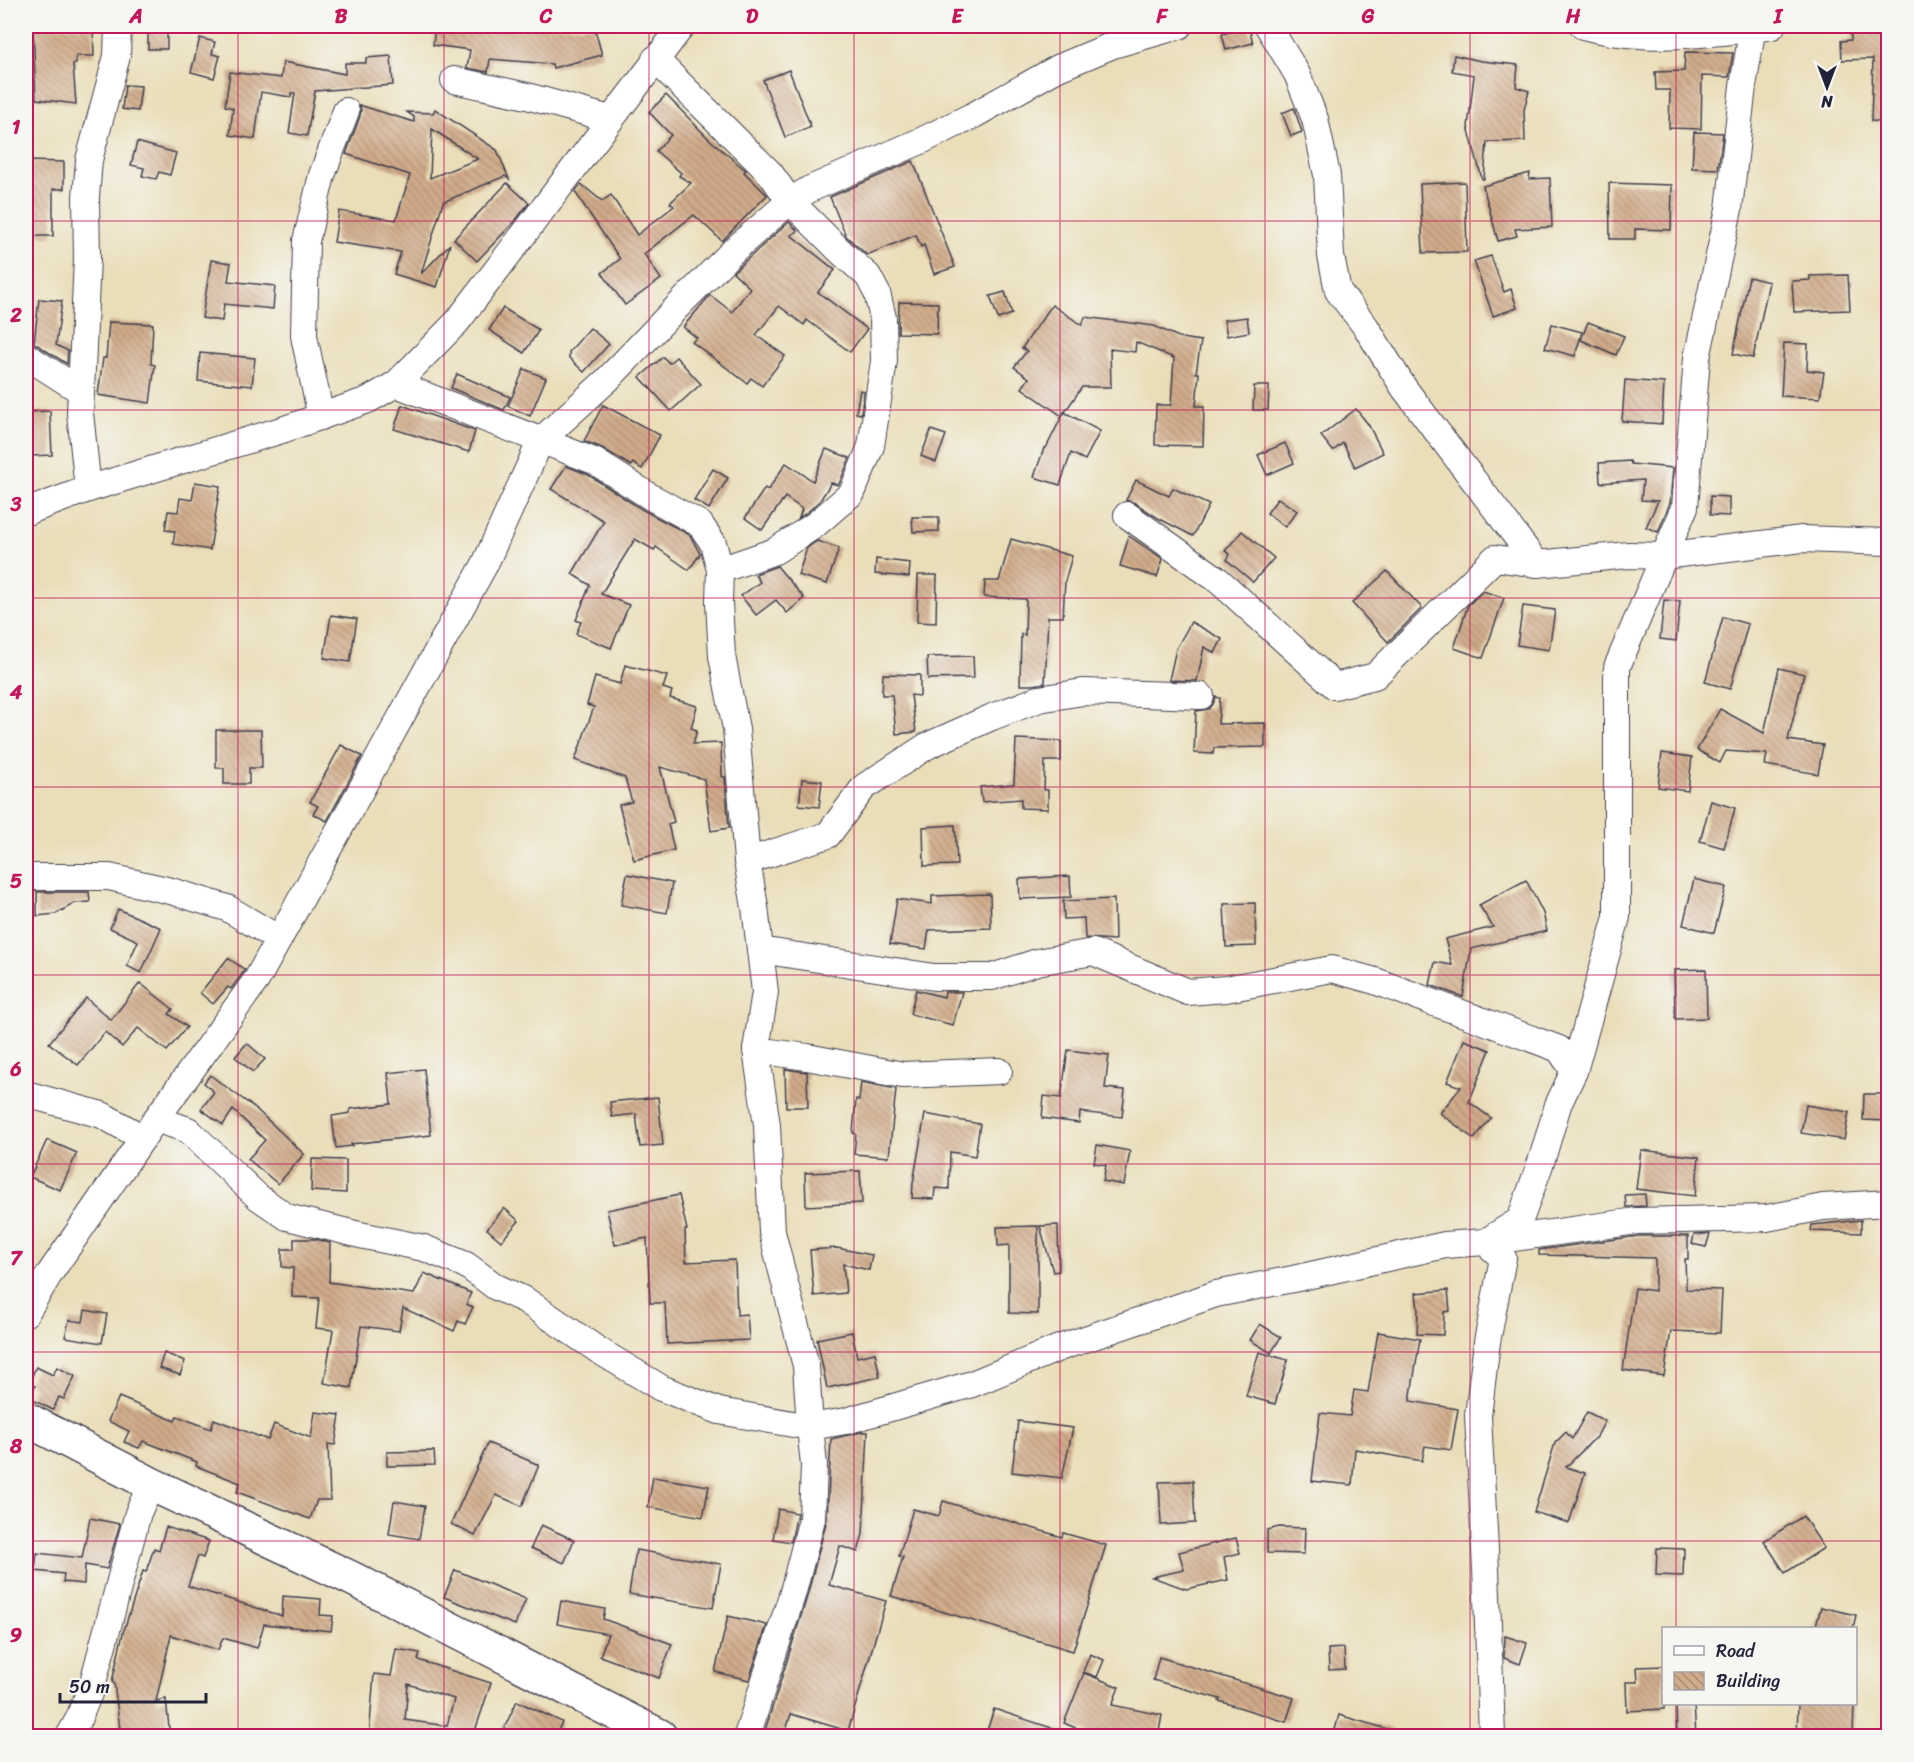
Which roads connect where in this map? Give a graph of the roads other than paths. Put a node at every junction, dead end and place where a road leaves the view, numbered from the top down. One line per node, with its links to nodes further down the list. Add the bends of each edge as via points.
1 (118, 26): 14 (street, via 117,56 89,160)
2 (681, 26): 7 (street)
3 (1179, 26): 11 (street, via 1113,45 1058,68 943,130)
4 (1268, 26): 22 (street, via 1297,74 1315,119 1327,175 1331,256 1338,291 1404,388)
5 (1583, 26): 6 (street, via 1607,33 1649,36)
6 (1760, 27): 21 (street, via 1743,86 1729,209 1696,358 1685,507)
7 (655, 60): 10 (street); 11 (street, via 770,173)
8 (454, 80): 10 (street)
9 (346, 111): 15 (street, via 322,175 306,241 304,336)
10 (610, 119): 13 (street, via 457,322)
11 (790, 201): 16 (street, via 734,250 607,380); 23 (street, via 868,276 877,293 883,318 884,361 871,446 852,493 815,525 775,551)
12 (26, 356): 14 (street)
13 (396, 384): 15 (street, via 368,400); 16 (street)
14 (81, 391): 17 (street)
15 (321, 417): 17 (street)
16 (542, 440): 23 (street, via 594,461 700,524 713,543); 27 (street, via 485,564)
17 (88, 489): 18 (street)
18 (26, 512)
19 (1127, 515): 22 (street, via 1218,580 1335,686 1375,676 1495,558)
20 (1888, 542): 21 (street, via 1802,539)
21 (1664, 556): 22 (street, via 1629,555); 31 (street, via 1617,667 1617,917)
22 (1537, 564)
23 (720, 570): 25 (street, via 722,656 736,729)
24 (1201, 696): 25 (street, via 1083,692 1039,699 927,746 864,787 828,835)
25 (747, 861): 28 (street)
26 (26, 877): 27 (street, via 109,877 171,891 227,908)
27 (279, 939): 33 (street, via 258,979)
28 (760, 950): 29 (street, via 765,992); 31 (street, via 934,977 992,977 1038,962 1093,952 1188,992 1226,989 1332,969 1559,1049)
29 (756, 1050): 30 (street, via 903,1076); 38 (street, via 767,1125 772,1232 806,1366)
30 (999, 1071)
31 (1574, 1071): 35 (street, via 1558,1105 1520,1220)
32 (26, 1094): 33 (street)
33 (149, 1128): 36 (street); 38 (street, via 188,1130 258,1197 287,1217 424,1248 466,1265 661,1388 718,1411)
34 (1888, 1203): 35 (street, via 1823,1207 1767,1218 1636,1221)
35 (1485, 1242): 38 (street, via 1445,1245 1216,1294 1059,1348 972,1384 846,1421); 43 (street, via 1503,1258 1478,1416)
36 (26, 1313)
37 (26, 1419): 39 (main road)
38 (810, 1427): 42 (street, via 814,1464 812,1519)
39 (151, 1484): 40 (street, via 138,1513 92,1686); 41 (main road, via 351,1578)
40 (69, 1737)
41 (660, 1737)
42 (747, 1737)
43 (1492, 1737)

